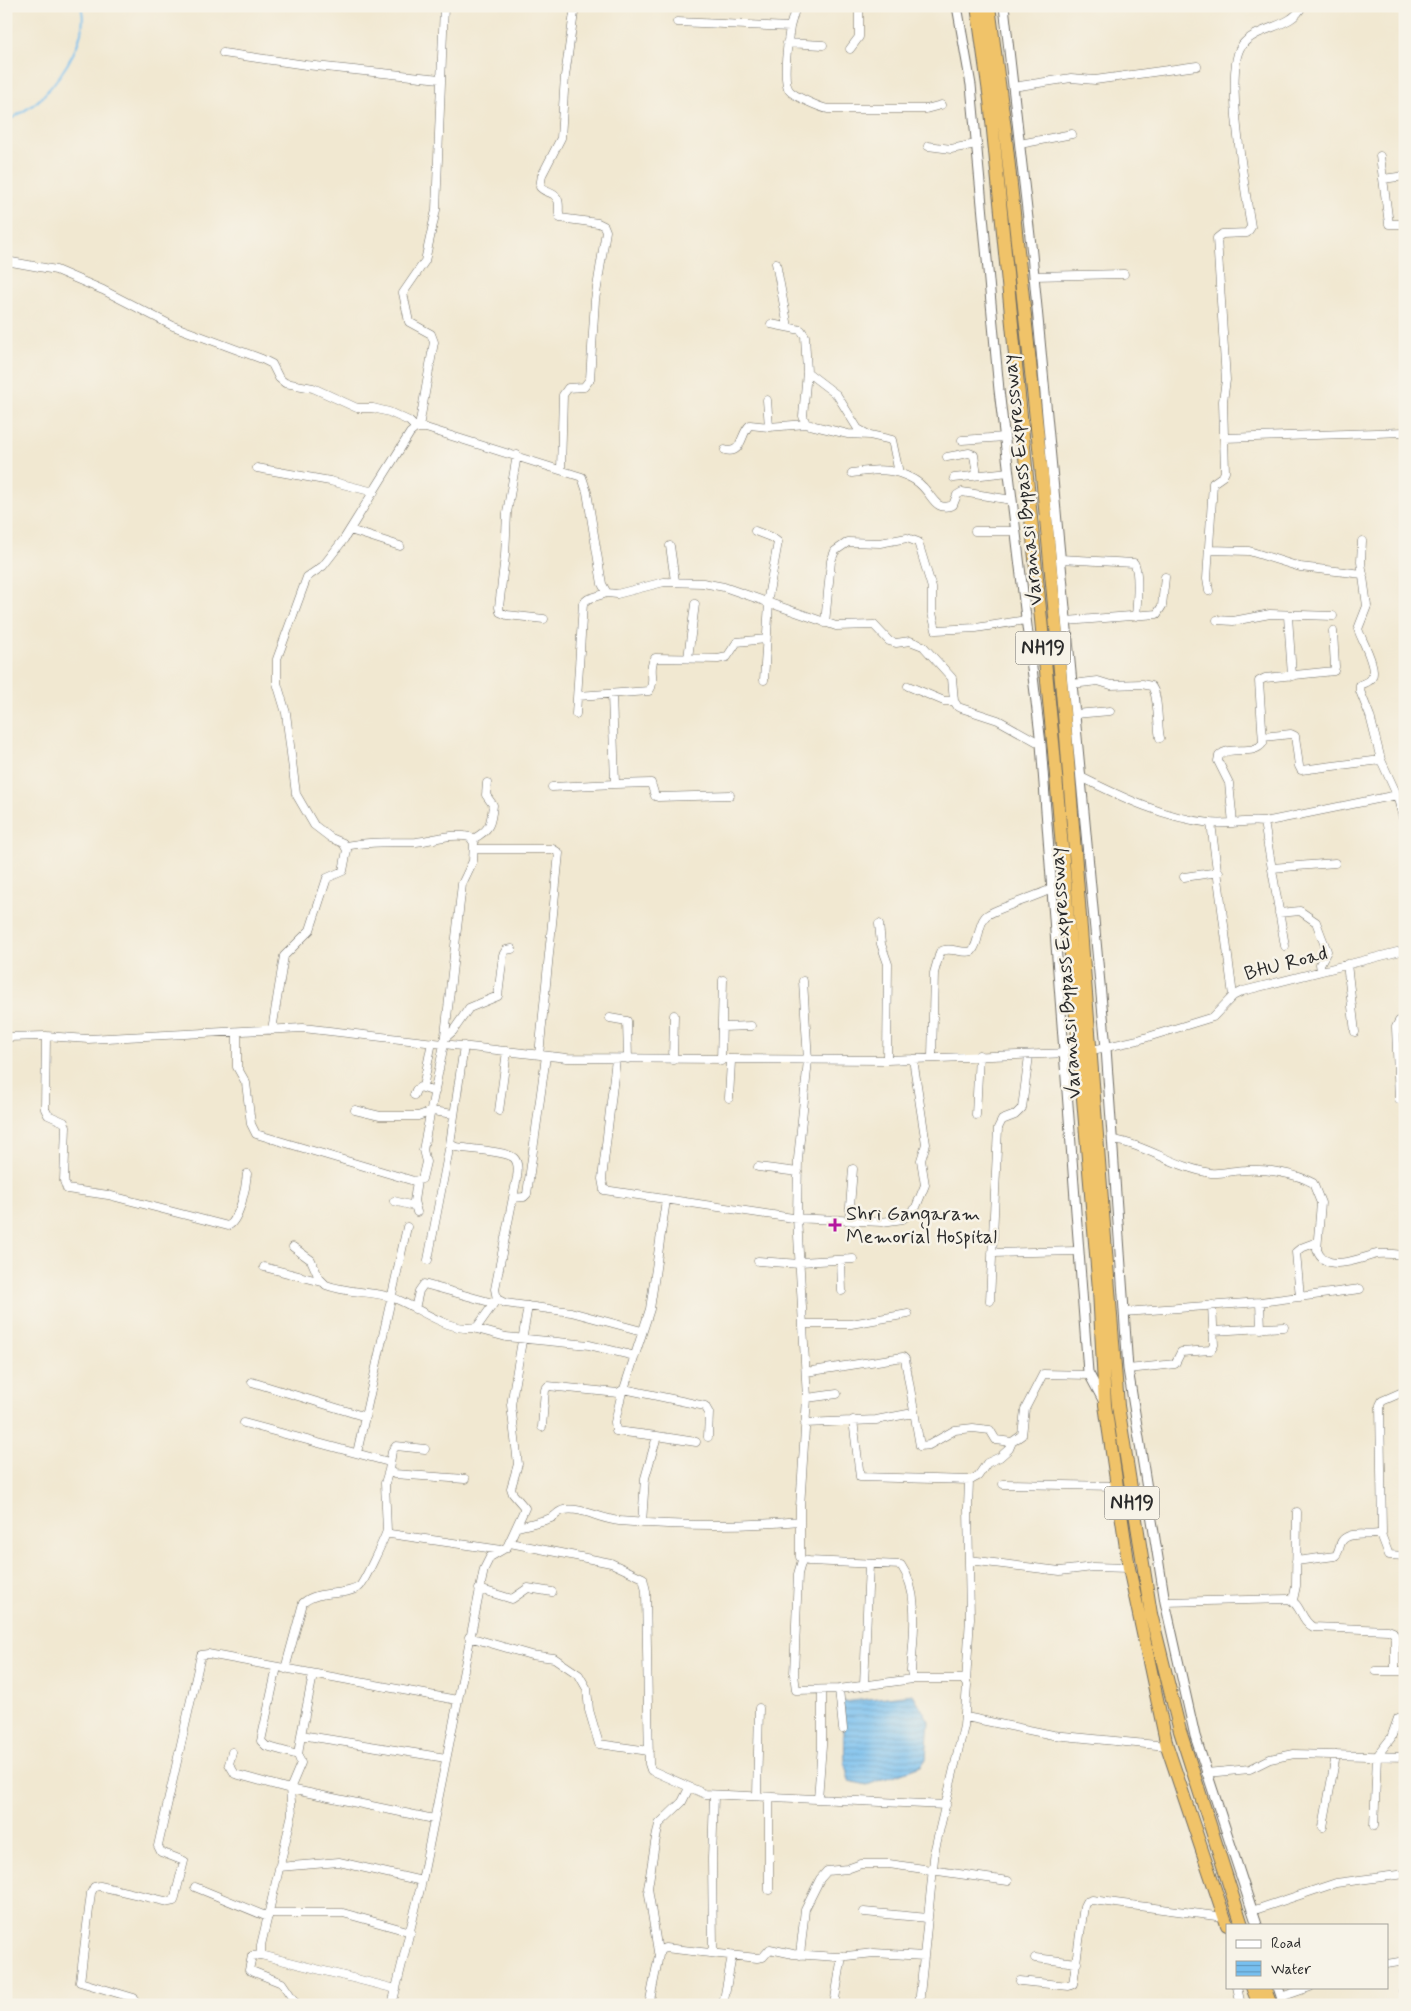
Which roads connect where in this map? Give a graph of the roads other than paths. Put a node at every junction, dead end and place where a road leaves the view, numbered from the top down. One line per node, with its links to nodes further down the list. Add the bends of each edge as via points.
1 (444, 6): 17 (street)
2 (575, 6): 48 (street, via 565,76 561,138 542,175 540,187 558,198 560,218 598,223 606,231 595,300 590,379 584,386 568,388 563,395)
3 (796, 6): 11 (street)
4 (860, 6): 14 (street, via 859,37)
5 (957, 6): 21 (street, via 971,85)
6 (977, 6): 216 (highway, Varanasi Bypass Expressway / NH19, via 990,100 1054,752 1099,1290)
7 (989, 6): 300 (highway, Varanasi Bypass Expressway / NH19, via 1007,148 1068,756 1118,1406 1151,1614 1180,1732)
8 (1004, 6): 18 (street)
9 (1302, 6): 42 (street, via 1297,15 1246,41 1239,50 1236,63 1240,145 1251,226 1247,233 1222,234 1218,238 1226,380 1222,401)
10 (677, 22): 11 (street)
11 (790, 27): 12 (street)
12 (787, 42): 13 (street); 19 (street, via 789,91 818,107 926,109)
13 (822, 45)
14 (850, 49)
15 (223, 52): 17 (street, via 306,65)
16 (1197, 66): 18 (street, via 1095,80 1071,78)
17 (440, 79): 38 (street, via 436,210 425,261 403,293 409,322 430,334 434,342)
18 (1013, 86): 22 (street)
19 (941, 105)
20 (1072, 134): 22 (street)
21 (976, 144): 23 (street, via 951,149); 41 (street)
22 (1020, 144): 31 (street)
23 (928, 146)
24 (1380, 156): 26 (street)
25 (1405, 176): 26 (street)
26 (1383, 179): 27 (street, via 1390,224)
27 (1405, 224)
28 (13, 262): 38 (street, via 44,267 78,279 173,326 262,358 272,364 285,383 313,388 357,408 384,411)
29 (776, 263): 33 (street)
30 (1124, 274): 31 (street)
31 (1034, 276): 64 (street)
32 (771, 324): 33 (street)
33 (788, 327): 34 (street, via 804,333)
34 (807, 372): 36 (street, via 803,416); 40 (street, via 839,398 858,429)
35 (767, 400): 37 (street)
36 (806, 424): 37 (street); 40 (street, via 848,434)
37 (769, 427): 44 (street, via 748,426 738,448)
38 (418, 428): 45 (street); 54 (street, via 410,433)
39 (1405, 432): 42 (street)
40 (870, 435): 51 (street, via 892,440)
41 (1005, 437): 43 (street); 49 (street)
42 (1224, 438): 63 (street, via 1224,474 1213,483)
43 (962, 440)
44 (725, 450)
45 (517, 455): 48 (street); 75 (street, via 507,514 499,607 500,612 507,615)
46 (947, 458): 52 (street, via 974,454)
47 (257, 468): 54 (street)
48 (561, 470): 69 (street, via 582,477 586,483 602,584)
49 (1009, 472): 52 (street); 55 (street)
50 (852, 473): 51 (street)
51 (899, 473): 55 (street, via 918,482 934,503 941,506 953,505 962,492)
52 (976, 475): 53 (street)
53 (954, 478)
54 (374, 492): 56 (street)
55 (1012, 500): 59 (street)
56 (350, 530): 61 (street); 108 (street, via 322,566 307,577 279,651 276,675 286,712 296,794 314,825)
57 (754, 531): 70 (street, via 778,542)
58 (975, 531): 59 (street)
59 (1016, 531): 76 (street)
60 (1362, 541): 65 (street)
61 (400, 546)
62 (670, 546): 67 (street)
63 (1209, 550): 65 (street, via 1249,551 1300,567); 68 (street)
64 (1060, 559): 72 (street, via 1134,563 1138,594); 78 (street)
65 (1363, 574): 96 (street, via 1367,606 1358,628 1369,653 1372,676 1360,685 1360,691)
66 (1165, 577): 72 (street, via 1160,611)
67 (675, 581): 69 (street, via 618,594); 70 (street, via 724,587)
68 (1209, 591)
69 (607, 593): 88 (street, via 583,603)
70 (768, 603): 79 (street); 81 (street)
71 (695, 604): 82 (street)
72 (1136, 616): 78 (street)
73 (1288, 616): 74 (street); 77 (street, via 1266,614 1234,621); 83 (street)
74 (1333, 616)
75 (544, 619)
76 (1026, 620): 79 (street, via 936,630 932,588 920,547 918,542 907,538 882,543 848,542 835,551 831,561); 95 (street)
77 (1217, 620)
78 (1066, 621): 85 (street)
79 (825, 623): 89 (street, via 845,627 874,626 889,641 916,642 948,672 954,685)
80 (1333, 631): 83 (street, via 1334,671)
81 (766, 640): 82 (street, via 737,642 724,658); 84 (street)
82 (688, 658): 87 (street, via 655,658 650,691)
83 (1292, 676): 93 (street, via 1259,681)
84 (764, 680)
85 (1072, 684): 92 (street); 94 (street, via 1098,681 1111,685 1151,686 1156,694 1156,725)
86 (908, 686): 89 (street, via 944,701)
87 (612, 694): 88 (street); 99 (street)
88 (578, 696): 91 (street)
89 (954, 701): 95 (street, via 958,707 998,720)
90 (1110, 710): 92 (street)
91 (576, 714)
92 (1075, 714): 97 (street)
93 (1263, 737): 96 (street, via 1295,736 1301,770); 105 (street, via 1263,743 1256,749 1225,751 1218,756 1229,784)
94 (1160, 738)
95 (1041, 744): 114 (street)
96 (1381, 760): 102 (street)
97 (1081, 777): 104 (street, via 1168,814); 138 (street)
98 (487, 783): 107 (street, via 486,796 493,805 489,827)
99 (615, 784): 100 (street); 101 (street, via 651,783 658,797)
100 (552, 786)
101 (730, 795)
102 (1397, 795): 103 (street); 106 (street)
103 (1264, 822): 105 (street); 111 (street)
104 (1212, 823): 105 (street); 112 (street)
105 (1233, 823)
106 (1405, 825)
107 (473, 839): 108 (street, via 449,835 419,841 374,841); 109 (street)
108 (346, 846): 130 (street, via 345,868 324,882 310,930 284,956)
109 (474, 849): 135 (street, via 471,866 462,884); 141 (street, via 553,849 559,853)
110 (1335, 864): 111 (street)
111 (1272, 868): 115 (street)
112 (1219, 872): 113 (street); 124 (street)
113 (1184, 877)
114 (1051, 889): 140 (street); 144 (street, via 988,914 972,951 946,949 940,952 934,973)
115 (1279, 912): 117 (street); 121 (street, via 1300,911 1316,922 1326,951 1320,964)
116 (879, 924): 150 (street, via 881,944 888,959)
117 (1284, 946)
118 (512, 949): 135 (street, via 503,955 498,996 469,1008)
119 (1405, 950): 120 (street, BHU Road)
120 (1347, 964): 121 (street, BHU Road); 132 (street)
121 (1322, 971): 124 (street, BHU Road)
122 (723, 980): 129 (street)
123 (803, 981): 149 (street)
124 (1233, 996): 138 (street, BHU Road, via 1213,1017)
125 (674, 1015): 148 (street)
126 (610, 1018): 146 (street, via 627,1021)
127 (1405, 1020): 157 (street, via 1399,1021 1396,1027)
128 (751, 1026): 129 (street)
129 (722, 1027): 151 (street)
130 (272, 1030): 131 (street); 136 (street, via 303,1028)
131 (237, 1032): 133 (street, via 88,1040); 169 (street, via 237,1067 246,1083 251,1124 256,1134)
132 (1355, 1032)
133 (46, 1036): 134 (street); 168 (street, via 45,1109 48,1115 66,1126 64,1181 67,1190 108,1195 228,1226 244,1195)
134 (6, 1037)
135 (445, 1041): 136 (street); 137 (street); 154 (street)
136 (432, 1042): 153 (street)
137 (464, 1046): 139 (street); 161 (street)
138 (1102, 1048): 163 (street)
139 (507, 1051): 141 (street); 160 (street)
140 (1066, 1053): 143 (street); 178 (street)
141 (543, 1055): 145 (street); 170 (street, via 527,1194)
142 (979, 1055): 143 (street); 144 (street); 162 (street)
143 (1029, 1056): 179 (street, via 1022,1108 1002,1120 998,1128)
144 (932, 1058): 147 (street)
145 (616, 1059): 146 (street); 171 (street, via 602,1185 608,1192)
146 (628, 1059): 148 (street)
147 (913, 1059): 150 (street); 174 (street, via 926,1144 921,1160 925,1185 922,1194 912,1212 903,1219 882,1222)
148 (673, 1060): 151 (street)
149 (808, 1060): 150 (street); 152 (street); 167 (street)
150 (887, 1060)
151 (721, 1061): 152 (street)
152 (731, 1061): 156 (street)
153 (423, 1087): 154 (street); 155 (street, via 418,1088)
154 (435, 1092): 159 (street)
155 (414, 1095)
156 (728, 1098)
157 (1399, 1099)
158 (355, 1110): 159 (street, via 380,1116 412,1116)
159 (432, 1110): 161 (street); 169 (street, via 423,1150 426,1165 422,1179)
160 (499, 1111)
161 (454, 1114): 164 (street)
162 (976, 1115)
163 (1113, 1140): 176 (street, via 1134,1144 1156,1155 1211,1173 1256,1170 1309,1180 1317,1187 1321,1203); 198 (street)
164 (450, 1144): 170 (street, via 515,1158 518,1169); 182 (street)
165 (758, 1167): 167 (street)
166 (853, 1169): 174 (street)
167 (798, 1172): 173 (street)
168 (247, 1174)
169 (417, 1181): 172 (street, via 415,1209)
170 (512, 1198): 192 (street)
171 (666, 1200): 173 (street); 204 (street, via 655,1287)
172 (394, 1201)
173 (797, 1217): 174 (street); 185 (street)
174 (849, 1219)
175 (407, 1227): 191 (street)
176 (1317, 1242): 180 (street, via 1319,1256 1328,1262 1346,1262 1386,1253); 190 (street, via 1296,1252)
177 (293, 1247): 187 (street, via 311,1260)
178 (1078, 1250): 179 (street); 210 (street)
179 (992, 1253): 193 (street)
180 (1405, 1255)
181 (853, 1259): 183 (street)
182 (428, 1260)
183 (841, 1260): 185 (street); 189 (street)
184 (758, 1261): 185 (street)
185 (800, 1263): 200 (street)
186 (264, 1267): 187 (street)
187 (322, 1282): 191 (street, via 331,1287)
188 (1360, 1288): 190 (street)
189 (842, 1291)
190 (1300, 1296): 194 (street)
191 (392, 1298): 197 (street); 218 (street)
192 (495, 1301): 196 (street); 197 (street, via 424,1284); 202 (street, via 480,1324)
193 (990, 1301)
194 (1260, 1302): 195 (street); 203 (street)
195 (1212, 1305): 198 (street); 205 (street)
196 (528, 1306): 204 (street, via 571,1312); 206 (street)
197 (415, 1309): 202 (street, via 438,1322)
198 (1124, 1312): 208 (street)
199 (908, 1314): 200 (street, via 851,1324)
200 (804, 1324): 209 (street)
201 (1284, 1327): 203 (street)
202 (473, 1328): 206 (street)
203 (1261, 1329): 205 (street)
204 (642, 1331): 207 (street)
205 (1213, 1331): 208 (street, via 1211,1350 1182,1352 1175,1364)
206 (522, 1339): 207 (street, via 589,1345); 237 (street, via 511,1405 518,1464 511,1488 525,1508)
207 (635, 1356): 212 (street)
208 (1128, 1369): 251 (street)
209 (806, 1372): 215 (street); 217 (street, via 903,1356)
210 (1089, 1375): 216 (street); 226 (street, via 1042,1374 1025,1409 1022,1435)
211 (252, 1382): 218 (street)
212 (623, 1391): 222 (street, via 548,1386); 223 (street, via 615,1422 616,1431); 224 (street, via 705,1406 710,1412)
213 (1405, 1392): 239 (street, via 1380,1405)
214 (837, 1394): 215 (street)
215 (807, 1398): 221 (street)
216 (1105, 1405): 233 (highway, Varanasi Bypass Expressway / NH19)
217 (913, 1413): 219 (street, via 876,1420); 226 (street, via 920,1446 929,1445 955,1430 982,1428 990,1430 996,1440)
218 (366, 1417): 228 (street)
219 (853, 1420): 221 (street); 231 (street, via 860,1477)
220 (244, 1423): 228 (street)
221 (805, 1423): 235 (street)
222 (542, 1427)
223 (657, 1436): 225 (street); 236 (street, via 645,1478)
224 (708, 1437)
225 (696, 1442)
226 (1012, 1442): 231 (street, via 1007,1452 987,1463 978,1476)
227 (425, 1449): 229 (street, via 396,1446)
228 (357, 1453): 229 (street)
229 (389, 1466): 230 (street, via 394,1474); 238 (street, via 385,1487)
230 (465, 1479)
231 (970, 1480): 244 (street)
232 (1003, 1484): 233 (street)
233 (1116, 1486): 247 (highway, Varanasi Bypass Expressway / NH19)
234 (1297, 1512): 245 (street)
235 (800, 1522): 236 (street, via 742,1526); 243 (street)
236 (642, 1523): 237 (street, via 601,1519 586,1511 565,1510 551,1518)
237 (518, 1527): 240 (street)
238 (387, 1531): 241 (street, via 398,1537); 253 (street, via 359,1587 315,1596 303,1602)
239 (1381, 1534): 242 (street, via 1388,1555); 245 (street, via 1348,1536 1342,1540 1335,1556)
240 (510, 1543): 241 (street); 270 (street, via 611,1563 643,1578 646,1591)
241 (502, 1550): 248 (street, via 486,1563)
242 (1405, 1556)
243 (802, 1560): 246 (street); 262 (street, via 798,1574 794,1687 798,1690)
244 (969, 1560): 247 (street, via 1060,1571 1092,1567); 259 (street)
245 (1296, 1561): 250 (street, via 1296,1586)
246 (868, 1564): 258 (street, via 898,1563 903,1568 912,1602); 260 (street)
247 (1129, 1568): 269 (highway, Varanasi Bypass Expressway / NH19)
248 (479, 1590): 249 (street, via 512,1599 525,1588); 252 (street)
249 (552, 1592)
250 (1292, 1600): 251 (street); 255 (street, via 1313,1627 1393,1632 1396,1636)
251 (1165, 1602): 277 (street)
252 (469, 1637): 263 (street); 270 (street, via 557,1660 579,1675 585,1684 599,1744)
253 (281, 1668): 257 (street); 272 (street, via 261,1741 266,1746); 322 (street, via 201,1655 158,1846 161,1852 184,1861 174,1901 100,1886 93,1889 79,1980 82,1984 134,1998)
254 (1376, 1671): 255 (street)
255 (1395, 1671): 256 (street)
256 (1405, 1671)
257 (313, 1675): 263 (street); 268 (street)
258 (913, 1678): 259 (street, via 960,1679); 260 (street)
259 (966, 1682): 266 (street)
260 (864, 1685): 261 (street)
261 (839, 1689): 262 (street); 267 (street)
262 (822, 1690): 283 (street)
263 (457, 1700): 276 (street)
264 (759, 1708): 281 (street)
265 (1405, 1716): 274 (street, via 1398,1718 1391,1738)
266 (966, 1717): 269 (street, via 1053,1735); 284 (street)
267 (843, 1729)
268 (301, 1735): 272 (street); 276 (street)
269 (1167, 1746): 299 (highway, Varanasi Bypass Expressway / NH19)
270 (649, 1751): 278 (street, via 651,1770)
271 (232, 1752): 279 (street, via 229,1764 235,1774)
272 (298, 1755): 279 (street, via 301,1763)
273 (1336, 1755): 274 (street); 277 (street, via 1294,1754 1270,1759 1250,1769); 287 (street)
274 (1377, 1756): 275 (street); 286 (street)
275 (1405, 1757)
276 (446, 1758): 285 (street)
277 (1206, 1773): 295 (street)
278 (689, 1788): 280 (street); 303 (street, via 682,1802 659,1824 654,1843 648,1888)
279 (290, 1789): 285 (street); 288 (street, via 292,1814)
280 (714, 1795): 281 (street); 304 (street, via 714,1946)
281 (757, 1796): 282 (street)
282 (769, 1797): 283 (street); 294 (street)
283 (818, 1799): 284 (street)
284 (946, 1805): 289 (street)
285 (434, 1819): 291 (street)
286 (1374, 1826)
287 (1323, 1827)
288 (279, 1867): 291 (street, via 339,1862); 297 (street)
289 (933, 1869): 292 (street); 298 (street); 306 (street, via 867,1863 823,1873 805,1909)
290 (1405, 1874): 295 (street, via 1336,1883)
291 (422, 1881): 302 (street)
292 (1008, 1881)
293 (195, 1887): 297 (street)
294 (769, 1890)
295 (1252, 1911): 301 (street)
296 (864, 1912): 298 (street)
297 (268, 1915): 302 (street, via 343,1913); 305 (street)
298 (928, 1918): 309 (street)
299 (1226, 1921): 312 (street, via 1092,1900 1084,1906)
300 (1242, 1924)
301 (1257, 1924)
302 (411, 1932): 320 (street)
303 (658, 1952): 304 (street, via 665,1948); 325 (street)
304 (710, 1953): 307 (street)
305 (261, 1955): 320 (street); 323 (street, via 252,1956 249,1970 282,1983)
306 (800, 1955): 307 (street, via 770,1949 763,1957); 308 (street)
307 (732, 1956): 326 (street)
308 (842, 1956): 309 (street, via 874,1953); 327 (street)
309 (924, 1956): 328 (street)
310 (1035, 1958): 312 (street)
311 (1405, 1960): 313 (street)
312 (1077, 1963): 314 (street, via 1075,1981 1071,1985)
313 (1388, 1964)
314 (1020, 1981)
315 (1237, 1988): 329 (street)
316 (1252, 1988): 330 (highway)
317 (1265, 1988): 321 (highway)
318 (1278, 1988): 321 (street)
319 (1308, 1988): 321 (street)
320 (396, 1989): 324 (street)
321 (1278, 2002)
322 (135, 2005)
323 (297, 2005)
324 (392, 2005)
325 (648, 2005)
326 (723, 2005)
327 (834, 2005)
328 (919, 2005)
329 (1241, 2005)
330 (1258, 2005)

